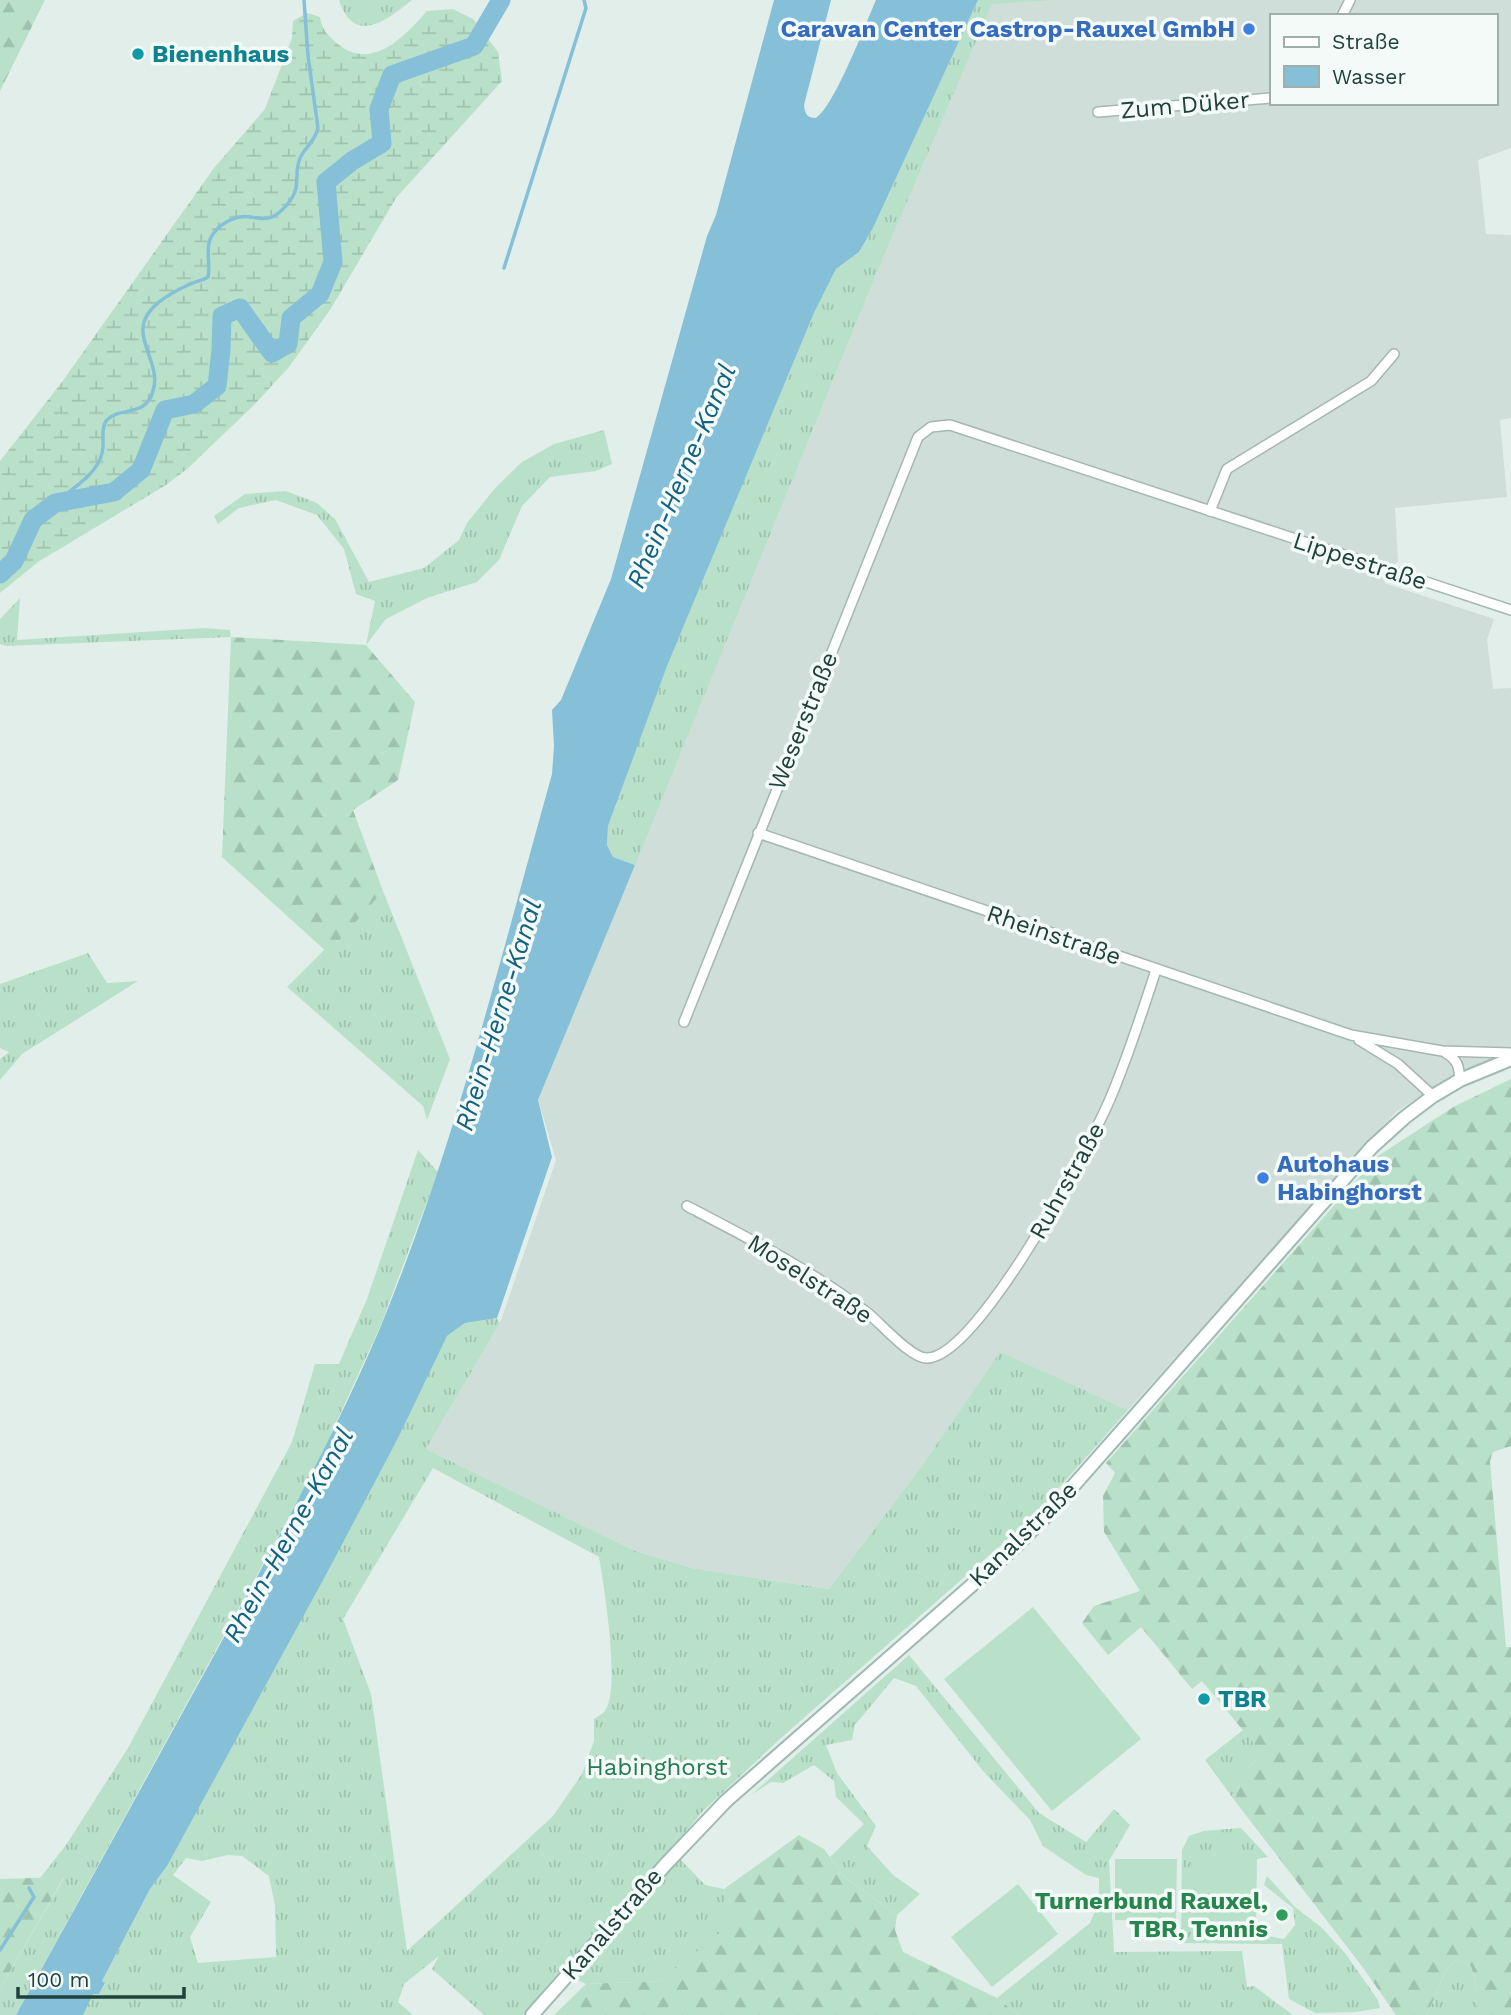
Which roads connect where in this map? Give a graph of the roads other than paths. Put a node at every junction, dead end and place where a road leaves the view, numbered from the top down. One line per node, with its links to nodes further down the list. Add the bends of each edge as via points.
1 (1270, 98): 2 (street, Zum Düker)
2 (1098, 112)
3 (1394, 354): 5 (street, via 1371,381 1227,469)
4 (931, 427): 5 (street, Lippestraße, via 950,425); 7 (street, Weserstraße, via 918,437)
5 (1209, 511): 6 (street, Lippestraße)
6 (1511, 610)
7 (758, 833): 8 (street, Rheinstraße); 9 (street, Weserstraße)
8 (1156, 970): 10 (street, Rheinstraße); 17 (street, Ruhrstraße, via 1088,1147 1027,1252 976,1324)
9 (684, 1022)
10 (1351, 1035): 11 (street, Rheinstraße); 15 (street, Rheinstraße, via 1398,1064)
11 (1442, 1051): 12 (street, Rheinstraße); 14 (street, via 1459,1066)
12 (1511, 1053)
13 (1511, 1059): 14 (main road, Kanalstraße)
14 (1460, 1080): 15 (main road, Kanalstraße)
15 (1433, 1097): 18 (main road, Kanalstraße, via 1372,1147 1052,1510 726,1801)
16 (687, 1206): 17 (street, Moselstraße, via 830,1286 917,1356)
17 (928, 1359)
18 (532, 2015)

